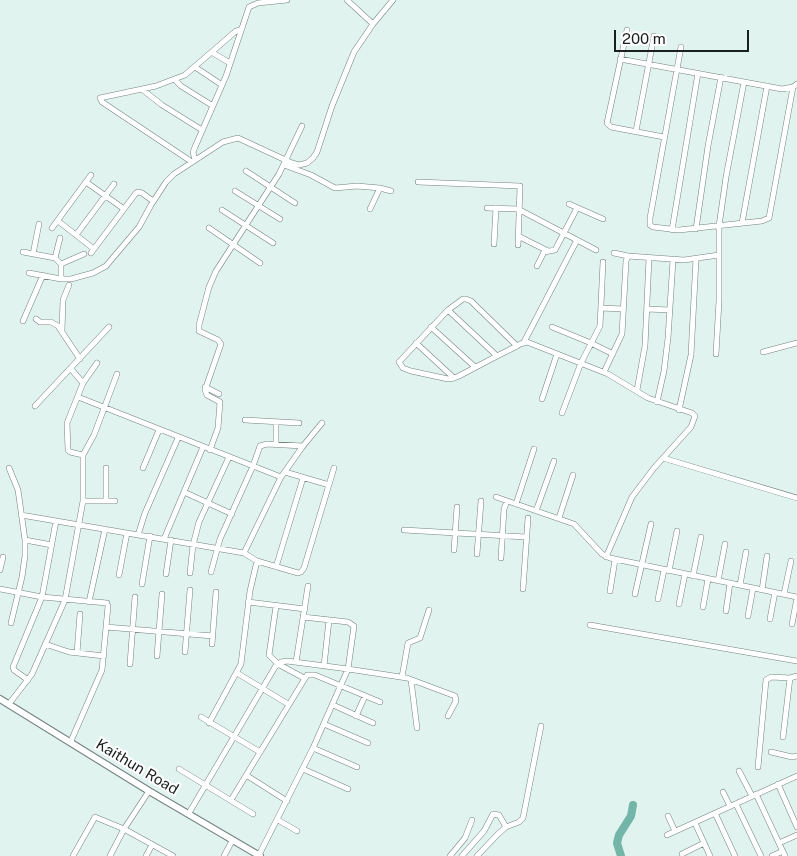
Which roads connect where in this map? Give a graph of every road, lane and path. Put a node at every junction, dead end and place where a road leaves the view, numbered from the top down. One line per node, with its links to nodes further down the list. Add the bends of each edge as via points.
1 (287, 0): 5 (street, via 249,7)
2 (347, 0): 4 (street)
3 (393, 0): 4 (street)
4 (373, 24): 29 (street, via 345,72 317,152 307,163)
5 (242, 30): 9 (street, via 236,31); 11 (street)
6 (627, 30): 10 (street)
7 (654, 36): 12 (street)
8 (681, 46): 14 (street)
9 (213, 52): 11 (street); 13 (street)
10 (620, 59): 12 (street); 26 (street, via 607,123)
11 (230, 63): 19 (street)
12 (649, 64): 14 (street); 26 (street)
13 (195, 67): 17 (street); 19 (street)
14 (676, 69): 15 (street); 27 (street)
15 (698, 73): 16 (street); 61 (street)
16 (721, 77): 18 (street); 60 (street)
17 (175, 80): 22 (street); 23 (street)
18 (744, 82): 20 (street); 57 (street)
19 (222, 85): 23 (street)
20 (767, 86): 21 (street, via 782,89); 54 (street)
21 (795, 86): 54 (street, via 770,214 765,220)
22 (143, 90): 25 (street); 28 (street, via 100,100)
23 (213, 106): 25 (street)
24 (302, 126): 29 (street)
25 (202, 130): 28 (street, via 193,152)
26 (636, 131): 27 (street)
27 (664, 136): 61 (street, via 650,222 654,227)
28 (194, 161): 29 (street, via 223,142 238,138); 40 (street, via 174,174)
29 (285, 163): 35 (street); 36 (street, via 335,188)
30 (246, 171): 35 (street)
31 (91, 175): 32 (street)
32 (86, 182): 39 (street); 53 (street)
33 (418, 182): 50 (street, via 520,186)
34 (114, 184): 39 (street)
35 (270, 187): 41 (street); 43 (street)
36 (380, 188): 38 (street); 48 (street)
37 (235, 191): 43 (street)
38 (391, 191)
39 (106, 196): 47 (street); 63 (street)
40 (154, 201): 47 (street, via 138,192); 89 (street, via 139,227 106,266 79,278)
41 (295, 203)
42 (569, 204): 46 (street)
43 (258, 206): 51 (street); 56 (street)
44 (487, 208): 45 (street)
45 (496, 208): 50 (street); 69 (street)
46 (577, 208): 52 (street); 62 (street)
47 (124, 209): 63 (street, via 92,251)
48 (370, 209)
49 (222, 210): 56 (street)
50 (519, 210): 62 (street); 64 (street)
51 (280, 219)
52 (603, 219)
53 (58, 221): 58 (street); 63 (street)
54 (742, 223): 57 (street)
55 (39, 224): 75 (street)
56 (246, 225): 67 (street); 68 (street)
57 (719, 226): 60 (street); 77 (street)
58 (52, 228)
59 (209, 228): 68 (street)
60 (696, 229): 61 (street)
61 (672, 230)
62 (564, 233): 66 (street); 72 (street, via 555,250)
63 (76, 235)
64 (518, 236): 70 (street); 72 (street)
65 (60, 238): 79 (street)
66 (577, 240): 71 (street); 102 (street)
67 (273, 243)
68 (233, 244): 83 (street); 121 (street, via 212,279 198,328 201,333 218,340 220,347)
69 (494, 244)
70 (518, 245)
71 (596, 250)
72 (548, 251): 86 (street, via 544,252)
73 (22, 252): 75 (street)
74 (614, 252): 78 (street)
75 (33, 254): 79 (street)
76 (84, 254): 85 (street)
77 (719, 255): 81 (street); 110 (street)
78 (628, 256): 80 (street); 92 (street)
79 (55, 258): 85 (street)
80 (649, 258): 82 (street); 93 (street)
81 (696, 259): 82 (street); 129 (street, via 691,355)
82 (673, 260): 95 (street)
83 (260, 262)
84 (603, 262): 91 (street)
85 (61, 264): 89 (street)
86 (537, 266)
87 (29, 273): 88 (street)
88 (42, 275): 89 (street); 97 (street)
89 (61, 279)
90 (69, 285): 101 (street, via 63,300)
91 (601, 308): 92 (street); 104 (street, via 600,326)
92 (623, 309): 109 (street, via 622,334)
93 (647, 309): 95 (street); 122 (street, via 645,346)
94 (448, 310): 98 (street); 106 (street, via 463,299 469,299); 111 (street)
95 (670, 310): 126 (street)
96 (36, 319): 101 (street, via 51,322)
97 (23, 321)
98 (431, 326): 103 (street); 115 (street)
99 (110, 327): 112 (street)
100 (552, 327): 104 (street)
101 (62, 332): 112 (street)
102 (524, 342): 106 (street); 108 (street)
103 (416, 343): 119 (street); 119 (street, via 399,362 403,368)
104 (592, 343): 109 (street); 114 (street)
105 (797, 343): 107 (street)
106 (517, 346): 111 (street)
107 (763, 352)
108 (557, 354): 114 (street); 125 (street)
109 (613, 354): 117 (street)
110 (716, 354)
111 (497, 356): 115 (street)
112 (80, 359): 116 (street)
113 (97, 363): 120 (street)
114 (581, 363): 117 (street); 130 (street)
115 (475, 367): 119 (street)
116 (71, 369): 120 (street); 127 (street)
117 (604, 372): 122 (street)
118 (117, 374): 128 (street)
119 (454, 378)
120 (83, 383): 124 (street)
121 (205, 388): 123 (street); 141 (street, via 207,395 220,402 219,423)
122 (637, 390): 126 (street)
123 (219, 394)
124 (78, 397): 128 (street); 142 (street, via 68,418 68,450)
125 (542, 399)
126 (658, 402): 129 (street)
127 (35, 406)
128 (104, 408): 135 (street); 142 (street)
129 (679, 410): 144 (street, via 692,413 695,421)
130 (562, 413)
131 (245, 420): 132 (street)
132 (276, 422): 133 (street); 137 (street)
133 (299, 423)
134 (322, 423): 138 (street)
135 (158, 430): 136 (street); 149 (street)
136 (178, 438): 139 (street); 181 (street)
137 (276, 444): 138 (street); 146 (street, via 260,446)
138 (303, 446): 151 (street)
139 (204, 447): 141 (street); 156 (street)
140 (534, 449): 165 (street)
141 (210, 450): 143 (street)
142 (83, 455): 163 (street)
143 (229, 457): 146 (street); 164 (street)
144 (663, 458): 158 (street); 199 (street, via 632,497)
145 (554, 461): 167 (street)
146 (253, 466): 153 (street); 168 (street)
147 (9, 468): 169 (street, via 18,490)
148 (106, 468): 159 (street)
149 (143, 468)
150 (334, 468): 155 (street)
151 (285, 472): 153 (street); 154 (street)
152 (573, 475): 171 (street)
153 (281, 478): 195 (street)
154 (303, 478): 155 (street); 205 (street)
155 (329, 485): 205 (street, via 301,572)
156 (184, 492): 164 (street); 186 (street)
157 (496, 497): 162 (street)
158 (797, 498)
159 (106, 501): 160 (street); 163 (street)
160 (115, 501)
161 (480, 501): 180 (street)
162 (507, 501): 165 (street); 183 (street)
163 (83, 502): 174 (street)
164 (207, 503): 168 (street); 189 (street)
165 (516, 504): 167 (street)
166 (457, 507): 179 (street)
167 (536, 511): 171 (street)
168 (232, 514): 192 (street)
169 (21, 515): 172 (street); 187 (street)
170 (528, 518): 184 (street)
171 (559, 518): 199 (street, via 574,524)
172 (56, 521): 174 (street); 191 (street)
173 (651, 524): 204 (street)
174 (80, 525): 175 (street); 236 (street)
175 (105, 529): 178 (street); 237 (street)
176 (404, 530): 179 (street)
177 (677, 531): 207 (street)
178 (127, 533): 181 (street); 212 (street)
179 (455, 533): 180 (street); 193 (street)
180 (478, 534): 183 (street); 196 (street)
181 (138, 535): 182 (street)
182 (150, 536): 186 (street); 217 (street)
183 (502, 536): 184 (street); 200 (street)
184 (526, 537): 222 (street)
185 (702, 537): 213 (street)
186 (164, 539): 188 (street)
187 (25, 540): 191 (street); 228 (street)
188 (171, 540): 189 (street); 210 (street)
189 (193, 544): 192 (street); 208 (street)
190 (725, 544): 215 (street)
191 (52, 545): 232 (street)
192 (217, 549): 195 (street); 209 (street)
193 (454, 550)
194 (746, 552): 218 (street)
195 (244, 553): 202 (street)
196 (477, 554)
197 (767, 556): 225 (street)
198 (3, 557): 206 (street)
199 (606, 557): 201 (street)
200 (501, 558)
201 (615, 560): 204 (street); 224 (street)
202 (257, 561): 205 (street); 238 (street)
203 (791, 561): 231 (street)
204 (641, 565): 207 (street); 230 (street)
205 (276, 567)
206 (0, 570)
207 (666, 570): 211 (street); 235 (street)
208 (190, 572)
209 (211, 572)
210 (166, 574)
211 (685, 574): 213 (street); 239 (street)
212 (119, 575)
213 (693, 576): 214 (street)
214 (708, 579): 215 (street); 241 (street)
215 (718, 581): 216 (street)
216 (730, 583): 218 (street); 244 (street)
217 (142, 584)
218 (740, 585): 220 (street)
219 (308, 586): 242 (street)
220 (753, 588): 225 (street); 246 (street)
221 (0, 589): 228 (street)
222 (523, 589)
223 (190, 590): 256 (street)
224 (610, 590)
225 (762, 590): 227 (street)
226 (216, 592): 257 (street)
227 (775, 592): 231 (street); 248 (street)
228 (18, 593): 232 (street); 250 (street)
229 (162, 594): 255 (street)
230 (635, 594)
231 (784, 594): 234 (street)
232 (42, 597): 236 (street); 275 (street, via 13,667)
233 (135, 597): 254 (street)
234 (797, 597): 251 (street)
235 (658, 599)
236 (66, 600): 237 (street); 258 (street)
237 (89, 602): 253 (street, via 107,605)
238 (248, 602): 240 (street); 270 (street, via 242,660)
239 (680, 604)
240 (276, 606): 242 (street); 267 (street, via 269,655)
241 (704, 607)
242 (305, 609): 247 (street)
243 (429, 610): 272 (street, via 420,638 408,643)
244 (726, 611)
245 (80, 614): 261 (street)
246 (748, 616)
247 (303, 617): 249 (street); 265 (street)
248 (770, 619)
249 (329, 620): 268 (street); 269 (street, via 354,626)
250 (10, 623)
251 (792, 624)
252 (590, 625): 264 (street)
253 (106, 627): 254 (street); 262 (street)
254 (132, 629): 255 (street); 266 (street)
255 (159, 632): 256 (street); 263 (street)
256 (186, 634): 257 (street); 260 (street)
257 (212, 636): 259 (street)
258 (45, 644): 261 (street); 275 (street)
259 (212, 644)
260 (185, 652)
261 (77, 653): 262 (street)
262 (104, 656): 295 (street, via 102,670)
263 (157, 656)
264 (797, 661)
265 (296, 662): 267 (street); 268 (street)
266 (130, 664)
267 (278, 664): 273 (street); 278 (street)
268 (324, 666): 269 (street)
269 (348, 669): 272 (street); 277 (street)
270 (237, 673): 278 (street); 288 (street)
271 (797, 676): 274 (street)
272 (402, 677): 276 (street)
273 (304, 678): 277 (street, via 310,674); 283 (street)
274 (790, 678): 294 (street); 302 (street, via 771,677 766,680)
275 (28, 680): 282 (street)
276 (411, 680): 286 (street, via 455,696 456,701); 292 (street)
277 (341, 686): 279 (street); 284 (street)
278 (262, 689): 283 (street); 293 (street)
279 (365, 696): 281 (street); 285 (street)
280 (0, 699): 282 (street, Kaithun Road)
281 (380, 702)
282 (9, 704): 295 (street, Kaithun Road)
283 (288, 704): 298 (street)
284 (333, 705): 285 (street); 290 (street)
285 (356, 716): 289 (street)
286 (448, 716)
287 (201, 717): 288 (street)
288 (209, 722): 293 (street)
289 (373, 723)
290 (324, 724): 296 (street); 297 (street)
291 (541, 726): 324 (street, via 525,813 519,822)
292 (417, 728)
293 (234, 737): 298 (street); 309 (street)
294 (783, 737)
295 (71, 741): 311 (street, Kaithun Road)
296 (368, 743)
297 (313, 748): 301 (street); 303 (street)
298 (260, 752): 306 (street)
299 (772, 752): 300 (street)
300 (797, 756)
301 (356, 767)
302 (758, 767)
303 (302, 769): 310 (street); 315 (street)
304 (179, 770): 309 (street)
305 (739, 771): 313 (street)
306 (246, 775): 314 (street); 315 (street)
307 (797, 776): 308 (street)
308 (778, 784): 313 (street); 325 (street)
309 (205, 785): 314 (street); 317 (street)
310 (348, 790)
311 (149, 791): 317 (street, Kaithun Road); 326 (street)
312 (723, 792): 316 (street)
313 (754, 795): 316 (street); 333 (street)
314 (231, 800): 319 (street)
315 (287, 801): 321 (street)
316 (733, 805): 318 (street); 348 (street)
317 (189, 813): 331 (street, Kaithun Road)
318 (715, 813): 323 (street); 347 (street)
319 (253, 814)
320 (668, 816): 328 (street)
321 (278, 820): 327 (street); 342 (street)
322 (472, 820): 343 (street, via 465,838)
323 (695, 822): 328 (street); 332 (street)
324 (506, 827): 344 (street, via 499,814 493,814 484,831); 345 (street)
325 (797, 827)
326 (124, 828): 334 (street); 337 (street, via 95,816); 338 (street)
327 (297, 831)
328 (675, 831): 329 (street)
329 (667, 835)
330 (797, 835): 333 (street)
331 (232, 841): 341 (street); 342 (street, Kaithun Road)
332 (704, 843): 335 (street); 346 (street)
333 (779, 843): 336 (street)
334 (152, 845): 339 (street); 340 (street)
335 (682, 854)
336 (784, 854): 349 (street)
337 (73, 856)
338 (110, 856)
339 (146, 856)
340 (173, 856)
341 (224, 856)
342 (260, 856)
343 (450, 856)
344 (462, 856)
345 (477, 856)
346 (710, 856)
347 (735, 856)
348 (761, 856)
349 (772, 856)

